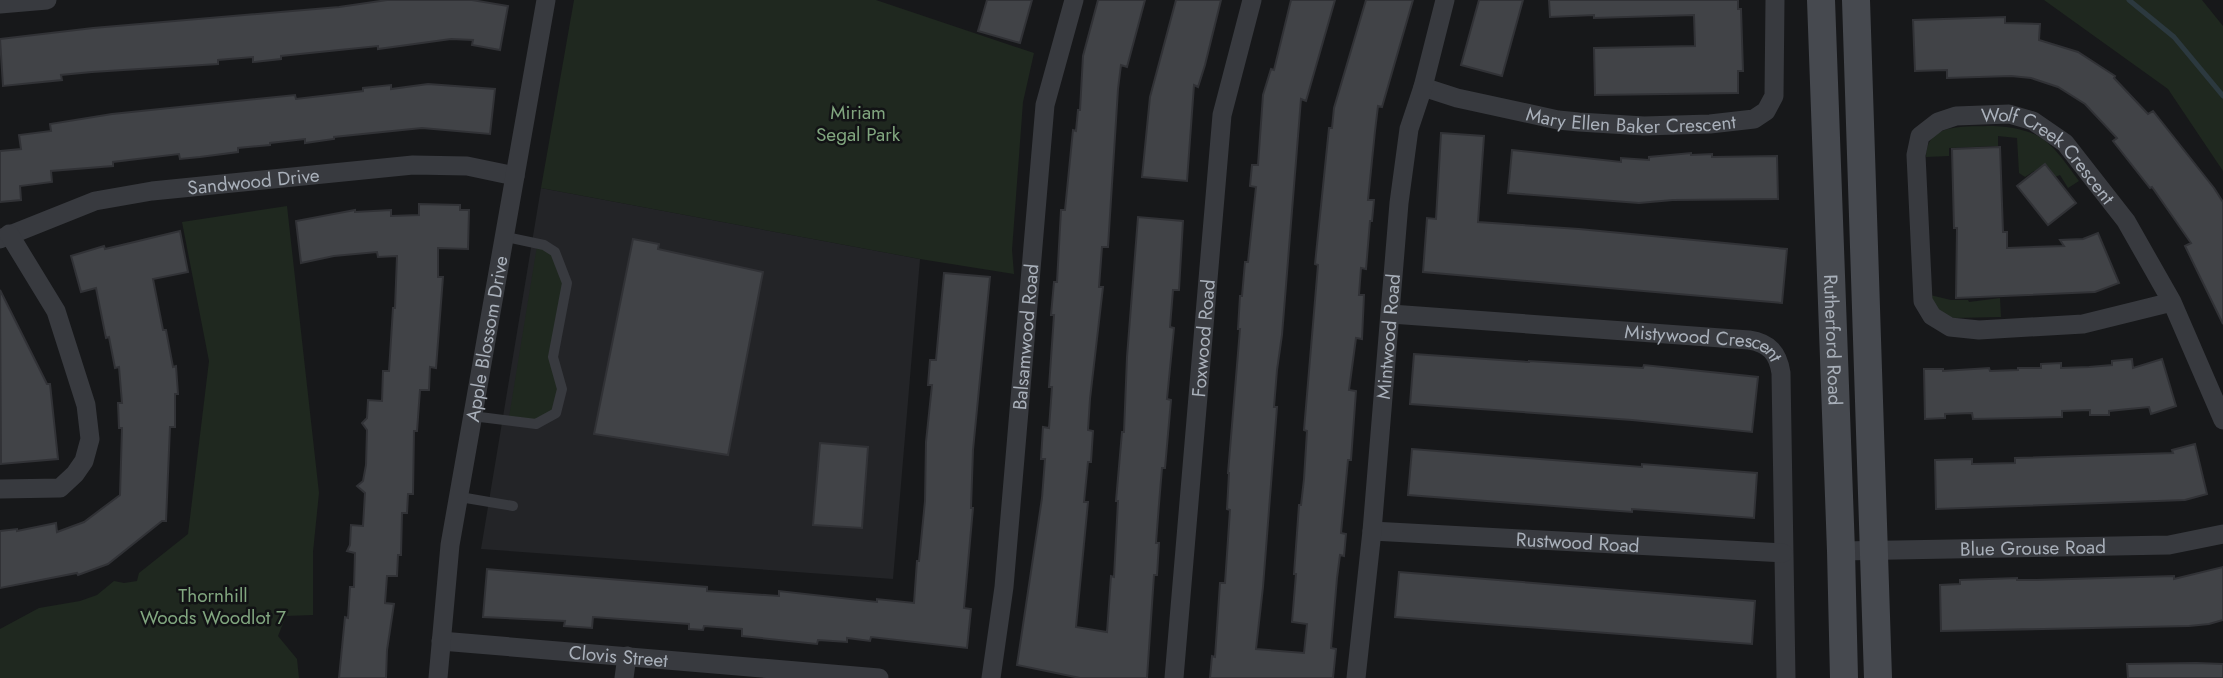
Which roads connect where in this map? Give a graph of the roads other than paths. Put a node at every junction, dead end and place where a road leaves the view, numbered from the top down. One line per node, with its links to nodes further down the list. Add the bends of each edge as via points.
1 (47, 0): 9 (street)
2 (546, 0): 11 (street, Apple Blossom Drive)
3 (1073, 0): 32 (street, Balsamwood Road, via 1044,113 1004,587)
4 (1252, 0): 33 (street, Foxwood Road, via 1222,114)
5 (1445, 0): 10 (street, Mintwood Road)
6 (1775, 0): 10 (street, Mary Ellen Baker Crescent, via 1774,96 1766,111 1754,119 1644,126 1578,122)
7 (1821, 0): 24 (main road, Rutherford Road)
8 (1856, 0): 23 (main road, Rutherford Road)
9 (0, 4)
10 (1423, 87): 15 (street, Mintwood Road, via 1409,129)
11 (515, 176): 12 (street, Sandwood Drive, via 467,166 413,165 152,191 95,201); 13 (street, Apple Blossom Drive)
12 (5, 236): 18 (street, via 56,311 86,405 90,439 84,461 60,488)
13 (506, 237): 16 (street, Apple Blossom Drive); 16 (lane, via 544,244 555,252 567,283 553,357 562,389 556,413 536,424)
14 (2172, 302): 14 (street, Wolf Creek Crescent, via 2126,221 2065,143 2033,121 2009,114 1956,116 1920,136 1916,155 1923,301 1932,316 1950,327 1979,330 2070,325); 17 (street, Wolf Creek Crescent)
15 (1391, 314): 21 (street, Mintwood Road); 25 (street, Mistywood Crescent, via 1760,341 1779,359 1781,373)
16 (472, 416): 19 (street, Apple Blossom Drive)
17 (2223, 420)
18 (0, 489)
19 (460, 497): 20 (lane); 26 (street, Apple Blossom Drive, via 450,545)
20 (513, 506)
21 (1372, 531): 25 (street, Rustwood Road); 34 (street, Mintwood Road)
22 (2223, 534): 23 (street, Blue Grouse Road, via 2169,545)
23 (1875, 550): 24 (street, Blue Grouse Road); 37 (main road, Rutherford Road)
24 (1841, 551): 36 (main road, Rutherford Road)
25 (1783, 553): 35 (street, Mistywood Crescent)
26 (441, 641): 27 (street, Clovis Street); 29 (street, Apple Blossom Drive)
27 (627, 656): 28 (street, Clovis Street); 30 (street)
28 (802, 674): 31 (street, Clovis Street)
29 (438, 678)
30 (624, 678)
31 (878, 678)
32 (991, 678)
33 (1174, 678)
34 (1356, 678)
35 (1786, 678)
36 (1844, 678)
37 (1878, 678)

